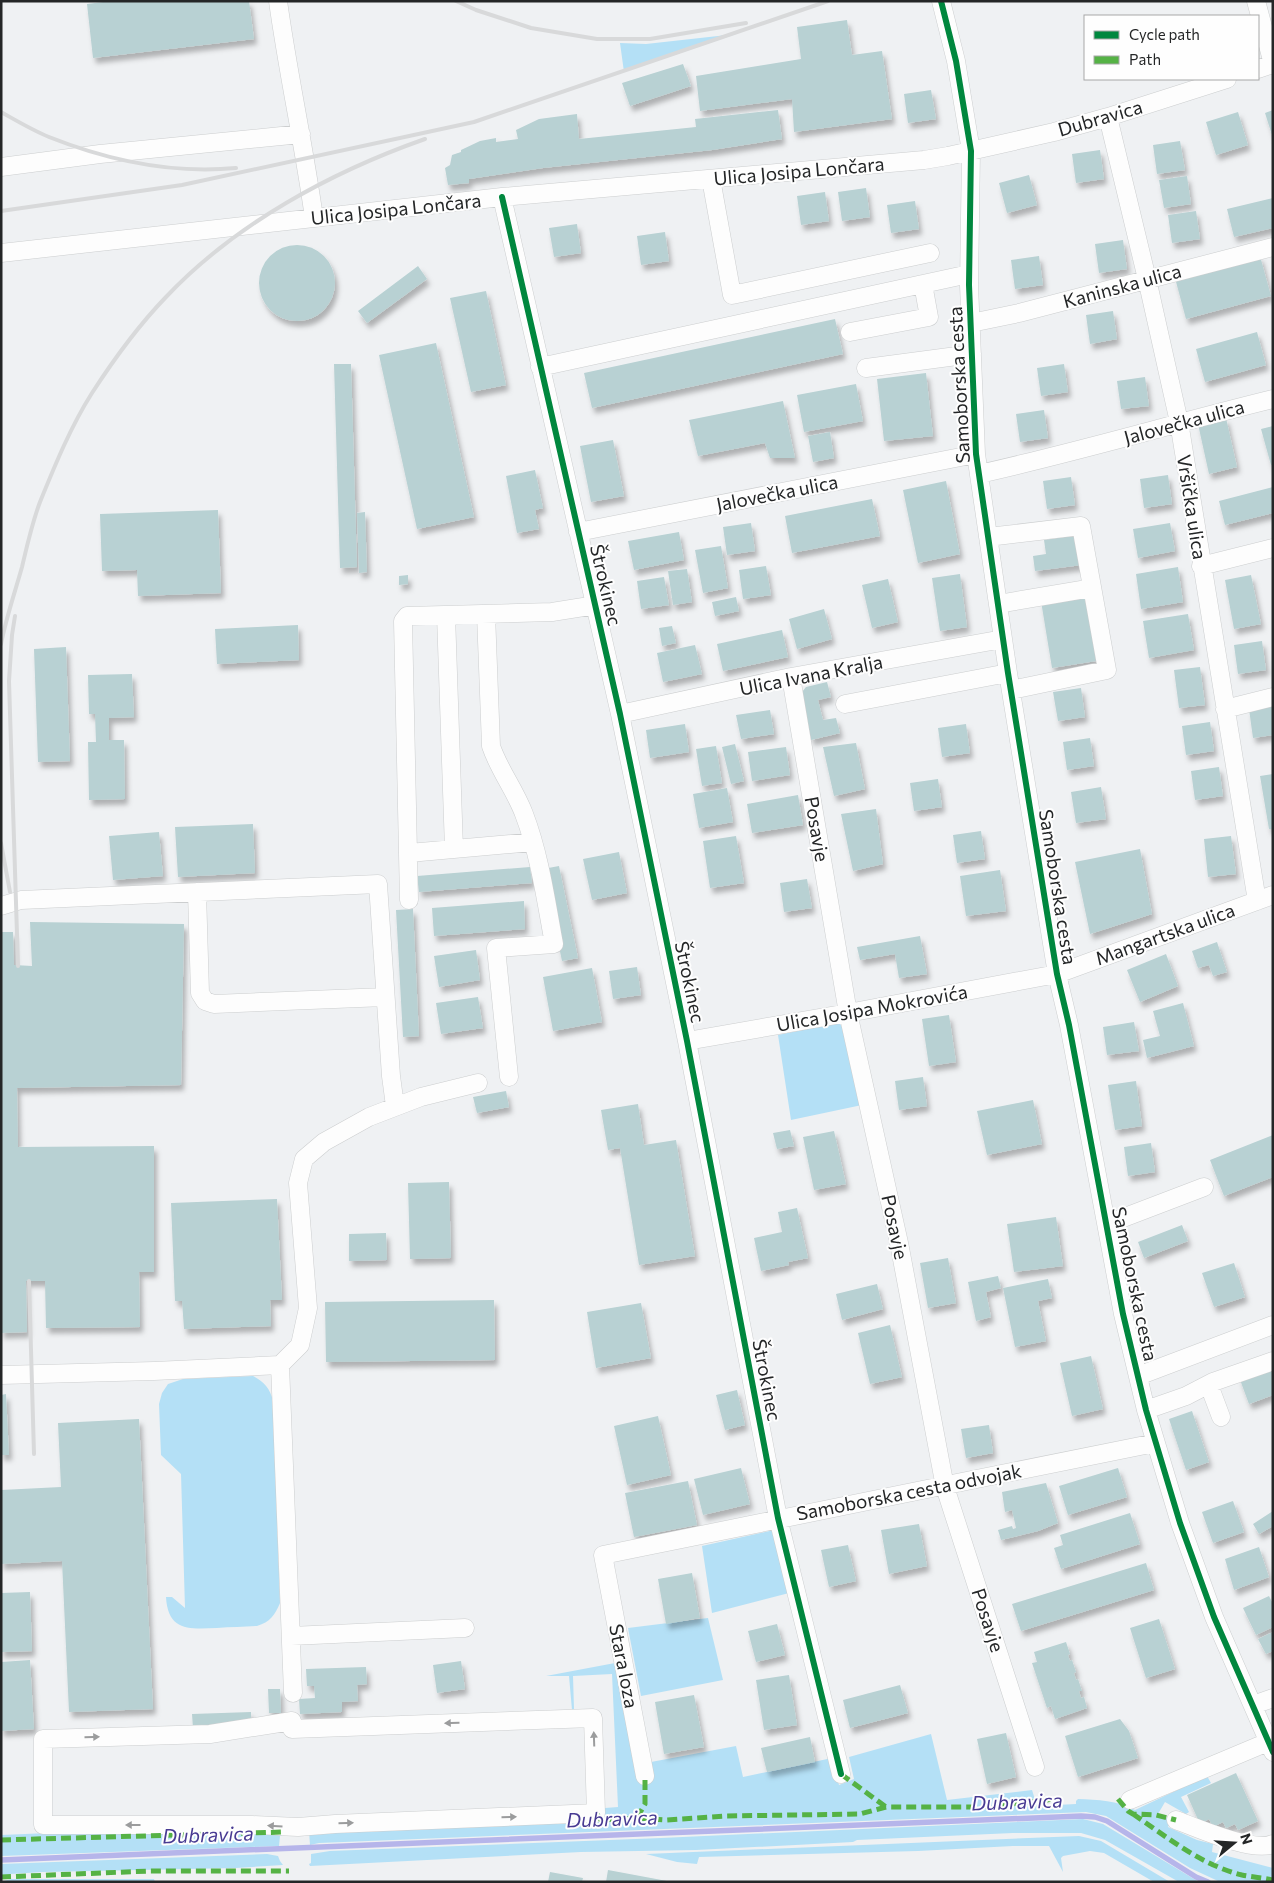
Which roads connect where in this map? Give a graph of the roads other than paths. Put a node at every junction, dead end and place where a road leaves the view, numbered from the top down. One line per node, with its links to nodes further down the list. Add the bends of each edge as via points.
1 (278, 1): 8 (street)
2 (941, 1): 9 (street, Samoborska cesta, via 956,61)
3 (1256, 1): 4 (street)
4 (1273, 64): 5 (street)
5 (1259, 69)
6 (1224, 80): 7 (street, Dubravica)
7 (1108, 117): 9 (street, Dubravica); 18 (street, Vršička ulica)
8 (301, 134): 10 (street); 13 (street)
9 (970, 151): 11 (street, Ulica Josipa Lončara, via 924,160); 17 (street, Samoborska cesta)
10 (1, 167)
11 (711, 178): 12 (street, Ulica Josipa Lončara); 16 (street, via 732,296)
12 (502, 197): 13 (street, Ulica Josipa Lončara); 23 (street, Štrokinec)
13 (314, 218): 15 (street, Ulica Josipa Lončara)
14 (1273, 247): 18 (street, Kaninska ulica)
15 (1, 253)
16 (930, 253)
17 (969, 274): 19 (street); 20 (street, Samoborska cesta)
18 (1147, 279): 20 (street, Kaninska ulica); 26 (street, Vršička ulica)
19 (923, 284): 21 (street, via 929,316); 23 (street)
20 (970, 323): 22 (street, Samoborska cesta)
21 (850, 332)
22 (972, 354): 24 (street); 27 (street, Samoborska cesta)
23 (540, 368): 29 (street, Štrokinec)
24 (866, 368)
25 (1273, 399): 26 (street, Jalovečka ulica)
26 (1179, 422): 28 (street, Jalovečka ulica); 32 (street, Vršička ulica)
27 (976, 454): 28 (street, Samoborska cesta); 29 (street, Jalovečka ulica)
28 (979, 474): 30 (street, Samoborska cesta)
29 (578, 532): 35 (street, Štrokinec)
30 (988, 537): 33 (street, via 1081,526); 34 (street, Samoborska cesta)
31 (1273, 548): 32 (street)
32 (1201, 566): 44 (street, Vršička ulica)
33 (1092, 588): 34 (street); 41 (street, via 1107,670)
34 (998, 604): 38 (street, Samoborska cesta)
35 (596, 605): 36 (street, via 552,612); 45 (street, Štrokinec)
36 (486, 614): 37 (street); 46 (street, via 491,746 496,761 513,788)
37 (446, 615): 47 (street); 48 (street, via 407,616 403,621)
38 (1003, 639): 39 (street, Samoborska cesta); 40 (street, Ulica Ivana Kralja)
39 (1008, 673): 41 (street, Samoborska cesta); 43 (street)
40 (791, 677): 45 (street, Ulica Ivana Kralja); 55 (street, Posavje)
41 (1011, 690): 53 (street, Samoborska cesta)
42 (1273, 697): 44 (street)
43 (845, 704)
44 (1225, 710): 50 (street, Vršička ulica)
45 (620, 714): 56 (street, Štrokinec)
46 (533, 842): 47 (street); 57 (street, via 554,944 496,948)
47 (454, 849): 48 (street)
48 (409, 853): 51 (street)
49 (197, 892): 52 (street, via 21,900); 54 (street, via 200,993 205,1001 214,1004); 54 (street, via 378,884)
50 (1265, 898): 53 (street, Mangartska ulica)
51 (410, 900)
52 (1, 906)
53 (1057, 974): 55 (street, Ulica Josipa Mokrovića); 61 (street, Samoborska cesta)
54 (385, 997): 59 (street)
55 (848, 1013): 56 (street, Ulica Josipa Mokrovića); 71 (street, Posavje, via 899,1243)
56 (686, 1041): 72 (street, Štrokinec)
57 (509, 1077)
58 (478, 1083): 59 (street, via 421,1096)
59 (396, 1106): 64 (street, via 369,1116 324,1142 304,1159 298,1183 308,1308 300,1345)
60 (1204, 1187): 61 (street)
61 (1106, 1224): 66 (street, Samoborska cesta)
62 (1273, 1325): 66 (street)
63 (1273, 1361): 67 (street)
64 (280, 1365): 65 (street); 75 (street)
65 (1, 1375)
66 (1138, 1376): 68 (street, Samoborska cesta)
67 (1209, 1385): 68 (street); 69 (street)
68 (1146, 1410): 70 (street, Samoborska cesta)
69 (1221, 1417)
70 (1156, 1442): 71 (street, Samoborska cesta odvojak); 78 (street, Samoborska cesta, via 1180,1523 1214,1617)
71 (946, 1487): 72 (street, Samoborska cesta odvojak); 80 (street, Posavje)
72 (778, 1518): 73 (street, Samoborska cesta odvojak); 81 (street, Štrokinec)
73 (603, 1555): 82 (street, Stara loza)
74 (465, 1628): 75 (street)
75 (291, 1636): 76 (street)
76 (293, 1693)
77 (1273, 1698): 78 (street)
78 (1252, 1705): 79 (street, Samoborska cesta)
79 (1270, 1747): 83 (street)
80 (1036, 1767)
81 (841, 1774)
82 (645, 1776)
83 (1130, 1800)
84 (1176, 1820): 86 (street, via 1248,1845)
85 (43, 1825): 85 (street, one-way to 85, via 43,1739 210,1734 292,1725 593,1718 596,1813 298,1827)
86 (1273, 1844)

